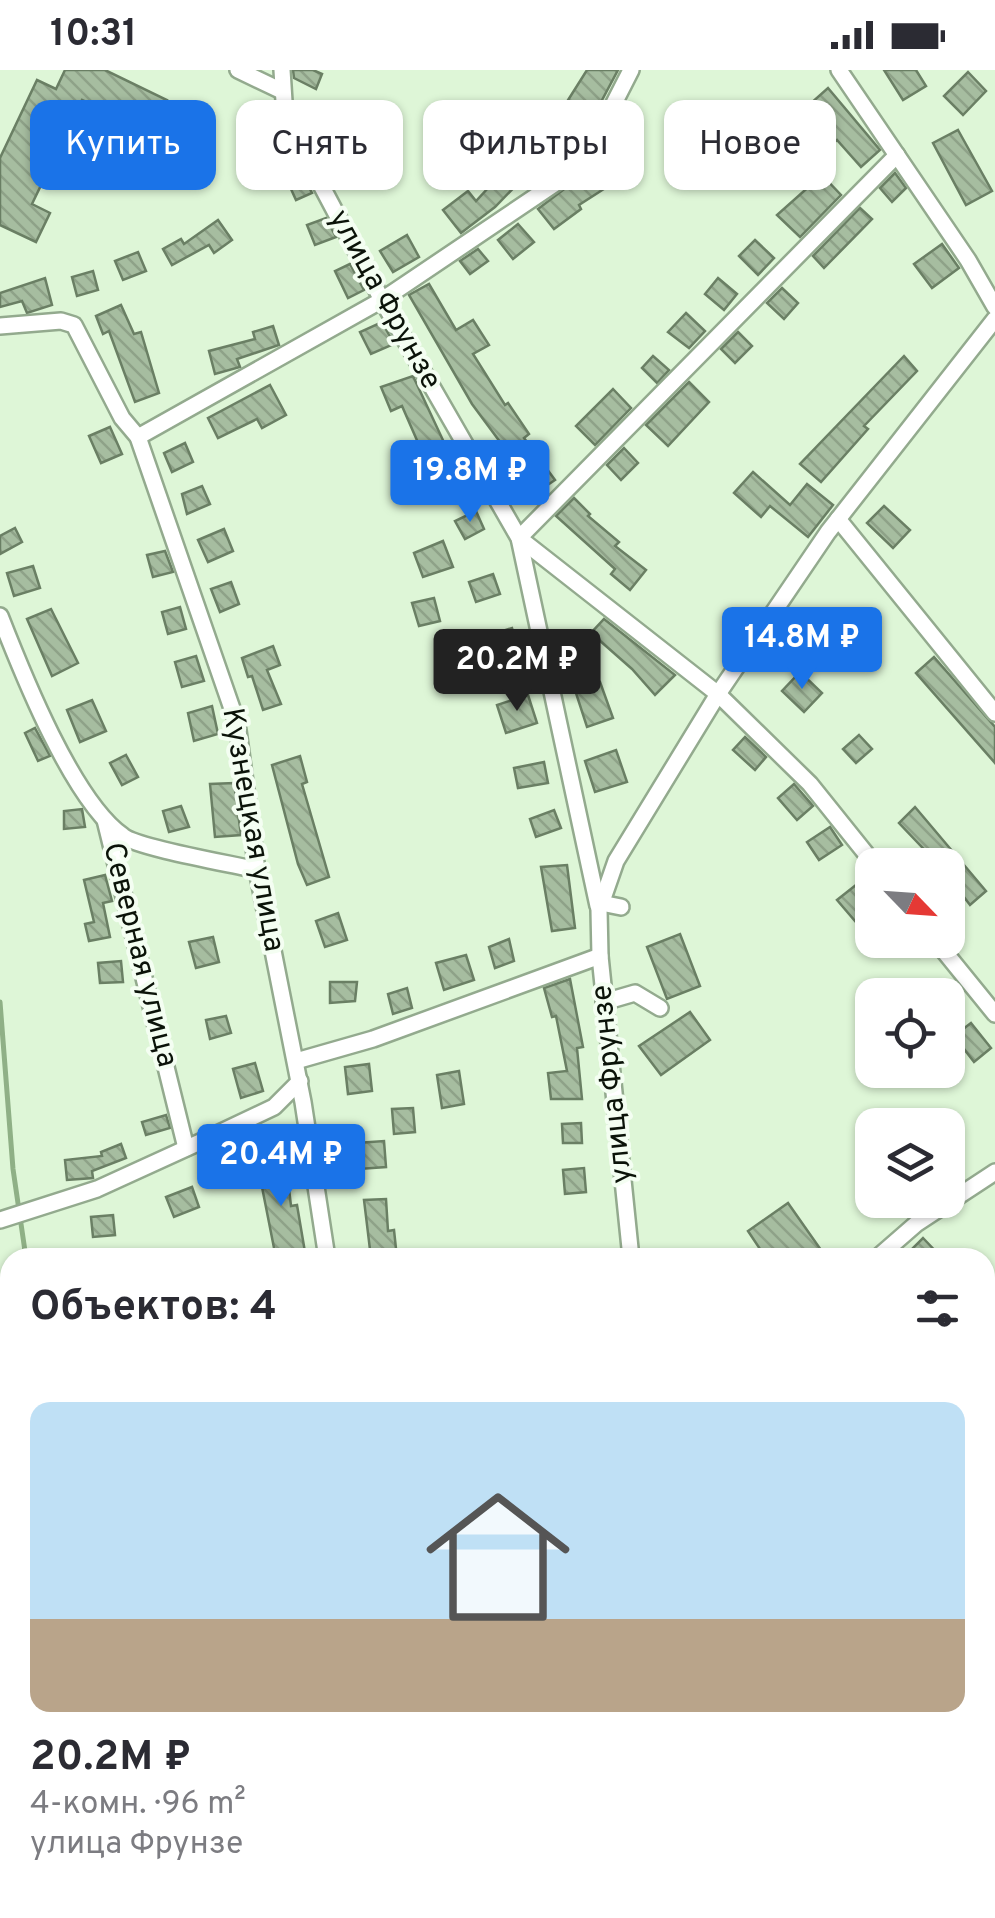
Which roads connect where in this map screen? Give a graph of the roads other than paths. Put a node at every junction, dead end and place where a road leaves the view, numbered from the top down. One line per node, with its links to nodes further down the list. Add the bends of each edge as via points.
1 (238, 70): 5 (street)
2 (282, 70): 5 (street, улица Фрунзе)
3 (631, 70): 7 (street, via 574,170)
4 (840, 70): 6 (street)
5 (282, 91): 7 (street, улица Фрунзе, via 285,117)
6 (897, 155): 8 (street); 13 (street)
7 (382, 300): 11 (street); 13 (street, улица Фрунзе)
8 (995, 307)
9 (995, 319): 12 (street, улица Фрунзе)
10 (0, 326): 11 (street, Кузнецкая улица, via 74,325)
11 (138, 437): 19 (street, Кузнецкая улица, via 236,723)
12 (838, 519): 15 (street, улица Фрунзе); 16 (street)
13 (519, 538): 15 (street); 20 (street, улица Фрунзе)
14 (0, 616): 17 (street, Северная улица, via 70,768)
15 (718, 694): 18 (street, via 810,784); 20 (street, улица Фрунзе, via 616,862)
16 (995, 713)
17 (106, 820): 19 (street, Северная улица, via 125,839); 29 (street, Северная улица)
18 (861, 848)
19 (257, 870): 27 (street, Кузнецкая улица)
20 (600, 907): 21 (street); 22 (street, улица Фрунзе)
21 (621, 907)
22 (600, 956): 24 (street, улица Фрунзе); 27 (street)
23 (950, 958): 26 (street)
24 (604, 1002): 25 (street, via 635,993); 33 (street, улица Фрунзе)
25 (660, 1008)
26 (995, 1014)
27 (296, 1061): 28 (street, Кузнецкая улица)
28 (300, 1081): 29 (street, via 274,1107); 32 (street, Кузнецкая улица)
29 (186, 1148): 31 (street, via 98,1189)
30 (995, 1172): 34 (street)
31 (5, 1218)
32 (325, 1248)
33 (630, 1248)
34 (888, 1248)

